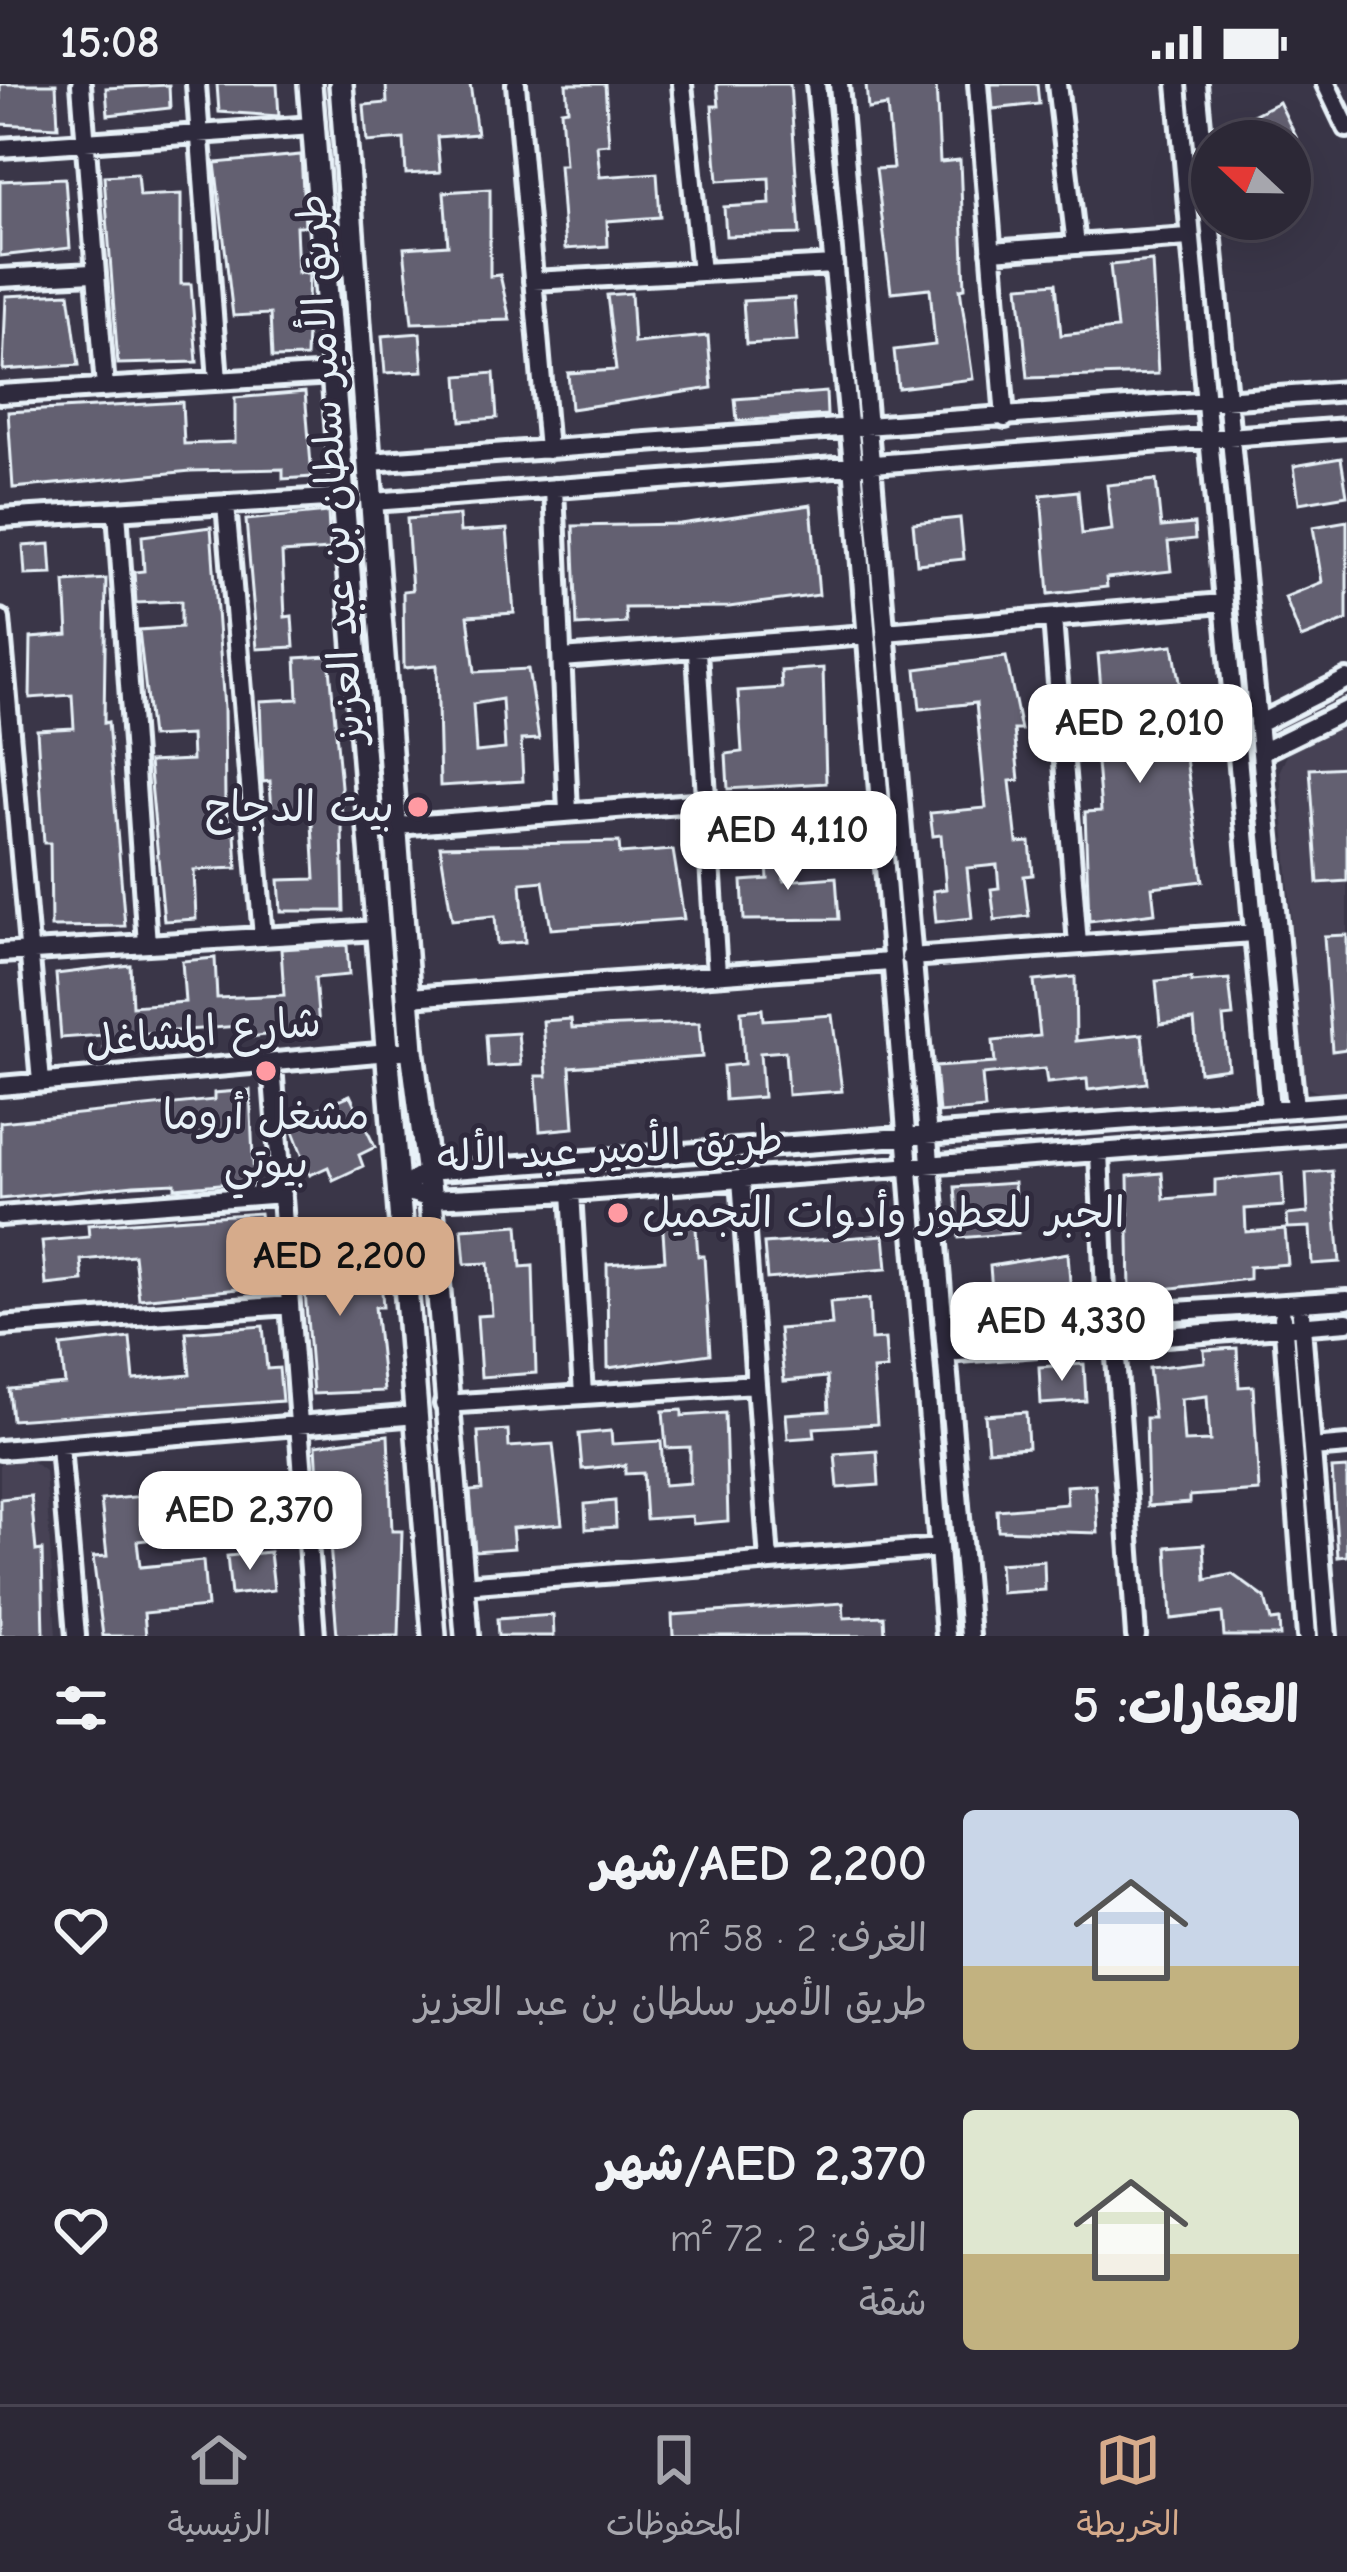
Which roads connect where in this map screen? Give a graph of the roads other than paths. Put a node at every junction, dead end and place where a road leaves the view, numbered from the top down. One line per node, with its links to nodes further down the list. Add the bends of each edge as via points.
1 (81, 84): 17 (street)
2 (196, 84): 16 (street)
3 (310, 84): 14 (main road, طريق الأمير سلطان بن عبد العزيز)
4 (341, 84): 41 (main road, طريق الأمير سلطان بن عبد العزيز)
5 (516, 84): 26 (street)
6 (682, 84): 23 (street)
7 (817, 84): 22 (street)
8 (839, 84): 36 (street)
9 (978, 84): 21 (street)
10 (1058, 84): 20 (street)
11 (1177, 84): 19 (street)
12 (1197, 84): 32 (street)
13 (1326, 84): 15 (street)
14 (313, 126): 16 (street); 27 (main road, طريق الأمير سلطان بن عبد العزيز)
15 (1347, 128)
16 (202, 134): 17 (street); 28 (street)
17 (87, 142): 18 (street); 24 (street)
18 (0, 148)
19 (1188, 237): 20 (street); 33 (street)
20 (1076, 245): 21 (street)
21 (992, 251): 34 (street)
22 (834, 265): 23 (street); 37 (street)
23 (701, 272): 26 (street)
24 (92, 273): 25 (street); 29 (street)
25 (0, 278)
26 (533, 281): 40 (street)
27 (333, 374): 28 (street); 45 (main road, طريق الأمير سلطان بن عبد العزيز)
28 (218, 381): 29 (street)
29 (105, 388): 31 (street)
30 (1347, 391): 32 (street)
31 (0, 394)
32 (1227, 398): 33 (street); 38 (street)
33 (1203, 401): 34 (street); 39 (street)
34 (1004, 418): 36 (street)
35 (1347, 428): 38 (street)
36 (871, 429): 37 (street); 43 (street)
37 (850, 431): 40 (street); 42 (street)
38 (1230, 434): 39 (street); 60 (street)
39 (1207, 438): 43 (street); 50 (street)
40 (548, 450): 41 (street)
41 (370, 462): 46 (main road, طريق الأمير سلطان بن عبد العزيز)
42 (854, 464): 43 (street); 44 (street); 54 (street)
43 (874, 464): 53 (street)
44 (554, 488): 46 (street); 56 (street)
45 (343, 497): 47 (street); 65 (main road, طريق الأمير سلطان بن عبد العزيز)
46 (373, 502): 64 (main road, طريق الأمير سلطان بن عبد العزيز)
47 (226, 504): 48 (street); 67 (street)
48 (117, 511): 49 (street); 68 (street)
49 (0, 518)
50 (1222, 604): 51 (street); 66 (street)
51 (1053, 618): 53 (street); 69 (street)
52 (0, 619): 59 (street)
53 (885, 632): 72 (street)
54 (866, 635): 55 (street); 73 (street)
55 (697, 652): 56 (street); 62 (street)
56 (562, 658): 63 (street)
57 (1347, 679): 60 (street)
58 (1347, 710): 61 (street)
59 (5, 721): 70 (street)
60 (1258, 724): 61 (street)
61 (1263, 751): 83 (street)
62 (706, 802): 63 (street); 74 (street)
63 (568, 812): 64 (street)
64 (397, 826): 75 (main road, طريق الأمير سلطان بن عبد العزيز)
65 (378, 930): 67 (street); 77 (main road, طريق الأمير سلطان بن عبد العزيز)
66 (1253, 933): 69 (street); 82 (street)
67 (262, 937): 68 (street)
68 (147, 944): 70 (street)
69 (1078, 945): 72 (street)
70 (32, 950): 71 (street); 79 (street)
71 (0, 953)
72 (910, 957): 85 (street)
73 (890, 962): 74 (street); 86 (street)
74 (717, 974): 75 (street)
75 (410, 997): 76 (main road, طريق الأمير سلطان بن عبد العزيز)
76 (412, 1050): 77 (street, شارع المشاغل); 90 (main road, طريق الأمير سلطان بن عبد العزيز)
77 (387, 1051): 78 (street, شارع المشاغل); 92 (main road, طريق الأمير سلطان بن عبد العزيز)
78 (272, 1065): 79 (street, شارع المشاغل); 94 (street)
79 (41, 1082): 80 (street, شارع المشاغل)
80 (0, 1086)
81 (1347, 1104): 83 (street, طريق الأمير عبد الأله)
82 (1270, 1108): 83 (street, طريق الأمير عبد الأله); 85 (street, طريق الأمير عبد الأله)
83 (1295, 1108)
84 (1347, 1133): 87 (street, طريق الأمير عبد الأله)
85 (929, 1136): 86 (street, طريق الأمير عبد الأله); 88 (street)
86 (904, 1137): 89 (street); 90 (street, طريق الأمير عبد الأله)
87 (1099, 1152): 88 (street, طريق الأمير عبد الأله); 100 (street)
88 (932, 1165): 89 (street, طريق الأمير عبد الأله); 103 (street)
89 (909, 1166): 91 (street, طريق الأمير عبد الأله); 116 (street)
90 (426, 1172): 92 (street, طريق الأمير عبد الأله); 95 (main road, طريق الأمير سلطان بن عبد العزيز)
91 (741, 1179): 93 (street, طريق الأمير عبد الأله); 107 (street)
92 (399, 1190): 95 (street, طريق الأمير عبد الأله); 110 (main road, طريق الأمير سلطان بن عبد العزيز)
93 (571, 1192): 95 (street, طريق الأمير عبد الأله); 108 (street)
94 (282, 1194): 96 (street); 99 (street)
95 (431, 1199): 109 (main road, طريق الأمير سلطان بن عبد العزيز)
96 (0, 1216)
97 (1347, 1300): 98 (street)
98 (1292, 1303): 100 (street); 104 (street)
99 (290, 1305): 102 (street); 111 (street)
100 (1106, 1317): 103 (street)
101 (1347, 1322): 104 (street)
102 (0, 1326)
103 (944, 1326): 106 (street)
104 (1293, 1326): 105 (street); 114 (street); 126 (street)
105 (1114, 1344): 106 (street); 125 (street)
106 (946, 1354): 124 (street)
107 (756, 1384): 108 (street); 117 (street)
108 (583, 1395): 109 (street)
109 (444, 1404): 118 (main road, طريق الأمير سلطان بن عبد العزيز)
110 (417, 1415): 111 (street); 121 (main road, طريق الأمير سلطان بن عبد العزيز)
111 (299, 1423): 113 (street); 120 (street)
112 (1347, 1445): 114 (street)
113 (60, 1446): 115 (street); 119 (street)
114 (1312, 1448): 127 (street)
115 (0, 1450)
116 (939, 1548): 117 (street); 123 (street)
117 (769, 1561): 118 (street)
118 (463, 1585): 122 (main road, طريق الأمير سلطان بن عبد العزيز)
119 (76, 1636)
120 (315, 1636)
121 (434, 1636)
122 (467, 1636)
123 (946, 1636)
124 (970, 1636)
125 (1136, 1636)
126 (1307, 1636)
127 (1327, 1636)

